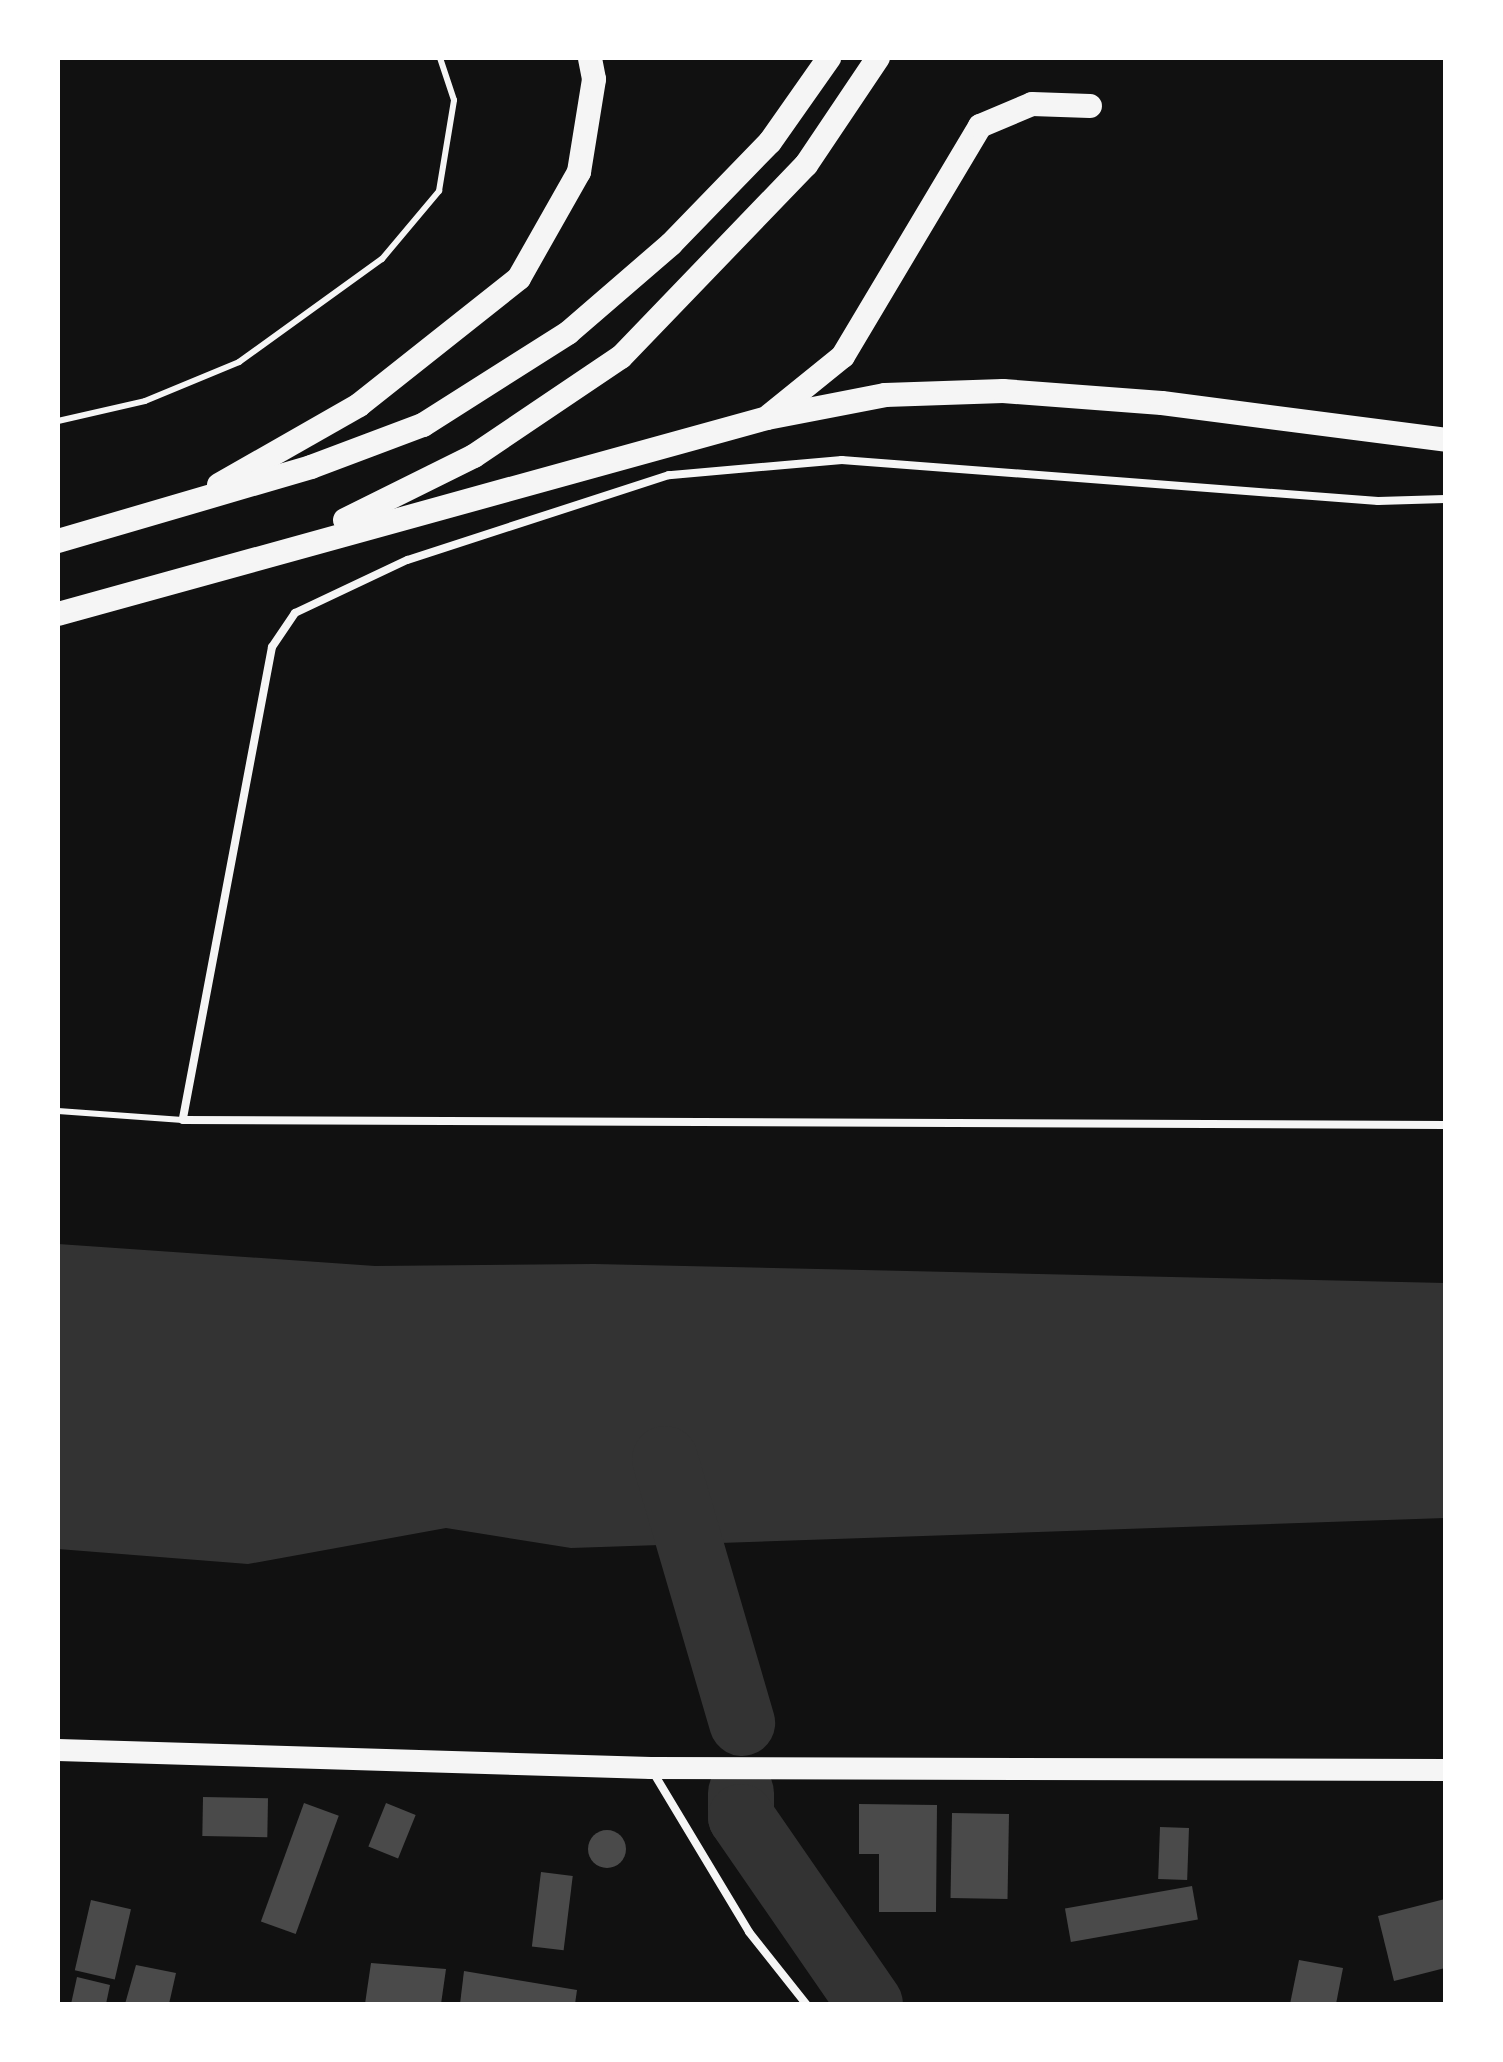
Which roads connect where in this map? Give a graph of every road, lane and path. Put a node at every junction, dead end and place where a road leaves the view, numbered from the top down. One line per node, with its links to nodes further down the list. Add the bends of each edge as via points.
1 (440, 58): 7 (lane, via 454,100 439,191 382,259 239,362 145,401)
2 (590, 58): 10 (highway, via 593,94 579,172 519,278 359,405)
3 (829, 58): 10 (highway, via 770,142 671,244 568,333 423,425)
4 (878, 58): 12 (highway, via 806,165 621,357 474,456)
5 (1090, 106): 6 (highway, via 1032,104 980,126 843,356)
6 (767, 418): 8 (highway, via 885,395 1003,391 1162,403); 12 (highway)
7 (58, 421)
8 (1445, 440)
9 (1445, 499): 15 (street, via 1378,501 842,460 669,475 407,560 295,613 272,647)
10 (186, 504): 11 (highway)
11 (58, 541)
12 (299, 542): 13 (highway)
13 (58, 614)
14 (58, 1111): 15 (lane)
15 (183, 1120): 16 (street)
16 (1445, 1125)
17 (58, 1750): 18 (highway)
18 (651, 1768): 19 (highway); 20 (street, via 749,1932)
19 (1445, 1770)
20 (806, 2004)

